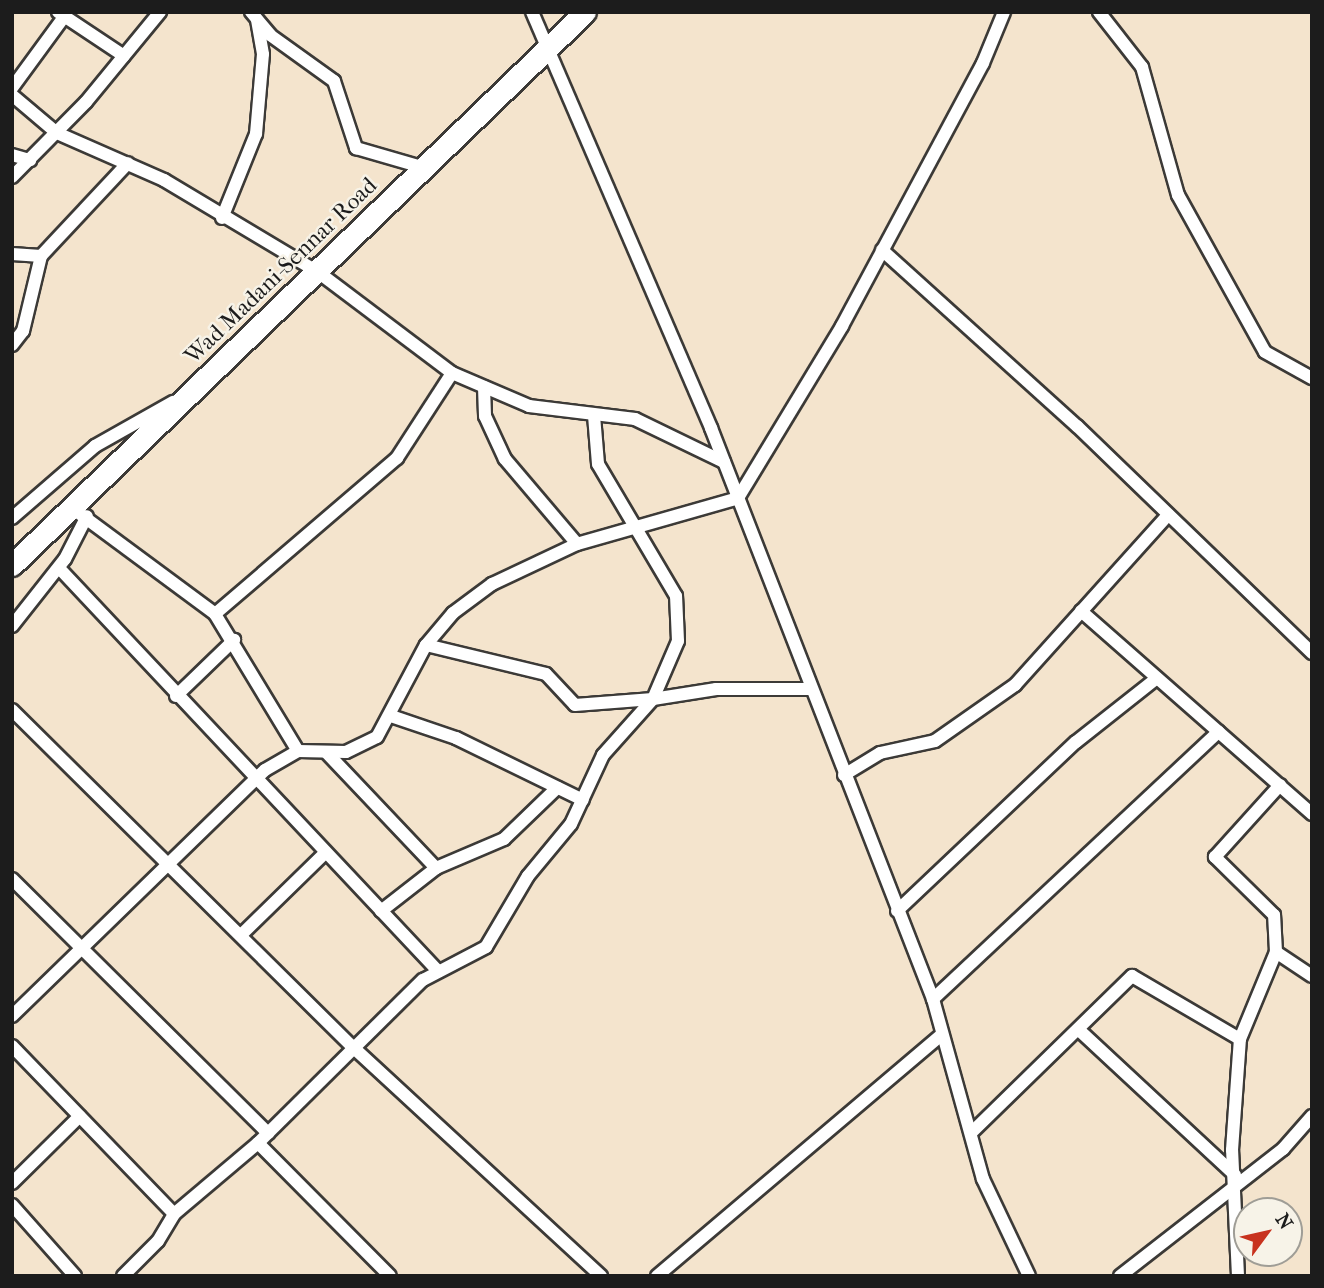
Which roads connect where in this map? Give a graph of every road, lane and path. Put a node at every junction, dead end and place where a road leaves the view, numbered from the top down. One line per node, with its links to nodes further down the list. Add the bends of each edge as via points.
1 (160, 12): 9 (street)
2 (533, 12): 8 (street)
3 (585, 12): 8 (highway, Wad Madani-Sennar Road)
4 (1003, 12): 19 (street)
5 (1099, 12): 25 (street, via 1142,67 1178,195 1265,352)
6 (61, 14): 9 (street); 10 (street)
7 (255, 14): 16 (street, via 334,80 356,148); 18 (street, via 263,79 257,134)
8 (549, 47): 16 (highway, Wad Madani-Sennar Road); 29 (street)
9 (124, 56): 12 (street)
10 (12, 88)
11 (12, 95): 12 (street)
12 (57, 133): 14 (street); 15 (street)
13 (12, 155): 14 (street)
14 (30, 160): 17 (street)
15 (128, 163): 18 (street); 21 (street)
16 (425, 168): 22 (highway, Wad Madani-Sennar Road)
17 (12, 177)
18 (222, 218): 22 (street)
19 (882, 250): 30 (street); 33 (street)
20 (12, 254): 21 (street)
21 (41, 256): 23 (street, via 23,331)
22 (318, 272): 24 (street); 27 (highway, Wad Madani-Sennar Road)
23 (12, 345)
24 (452, 373): 26 (street); 39 (street, via 397,458)
25 (1312, 378)
26 (484, 387): 28 (street, via 529,406); 35 (street, via 485,416 505,459)
27 (193, 393): 31 (street, via 95,446); 32 (highway, Wad Madani-Sennar Road)
28 (594, 415): 29 (street, via 658,427); 34 (street, via 598,464)
29 (724, 462): 30 (street)
30 (738, 498): 34 (street); 45 (street)
31 (15, 509)
32 (79, 512): 36 (highway, Wad Madani-Sennar Road); 37 (street); 39 (street)
33 (1168, 515): 38 (street); 43 (street)
34 (633, 528): 35 (street); 47 (street, via 662,563 680,618)
35 (577, 544): 42 (street, via 492,584 453,612)
36 (12, 565)
37 (59, 568): 40 (street); 46 (street)
38 (1081, 611): 44 (street); 53 (street, via 1015,685 934,741 880,753)
39 (215, 614): 41 (street)
40 (12, 626)
41 (234, 640): 46 (street); 51 (street)
42 (426, 645): 47 (street, via 547,674 575,705); 49 (street)
43 (1312, 653)
44 (1157, 678): 50 (street); 64 (street, via 1076,742)
45 (810, 689): 47 (street, via 716,689); 53 (street)
46 (176, 696): 54 (street)
47 (653, 699): 57 (street, via 603,755)
48 (12, 710): 60 (street)
49 (391, 716): 52 (street, via 364,747); 56 (street, via 456,738)
50 (1218, 732): 55 (street); 70 (street)
51 (298, 751): 52 (street); 54 (street)
52 (326, 752): 61 (street)
53 (844, 775): 64 (street)
54 (253, 780): 59 (street); 60 (street)
55 (1279, 785): 58 (street); 67 (street, via 1215,857 1271,908)
56 (557, 788): 57 (street); 61 (street, via 504,839)
57 (583, 800): 68 (street, via 486,947)
58 (1312, 814)
59 (325, 853): 63 (street); 65 (street)
60 (172, 866): 65 (street); 66 (street)
61 (436, 868): 63 (street)
62 (12, 878): 66 (street)
63 (381, 911): 68 (street)
64 (897, 911): 70 (street)
65 (241, 934): 76 (street)
66 (84, 950): 71 (street); 79 (street)
67 (1276, 951): 69 (street); 74 (street)
68 (437, 970): 76 (street)
69 (1312, 976)
70 (933, 999): 73 (street)
71 (12, 1016)
72 (1079, 1030): 74 (street, via 1132,976); 80 (street); 82 (street)
73 (942, 1034): 80 (street); 90 (street)
74 (1240, 1039): 82 (street)
75 (12, 1046): 77 (street)
76 (355, 1049): 79 (street); 89 (street)
77 (80, 1116): 83 (street); 85 (street)
78 (1312, 1116): 82 (street)
79 (268, 1133): 81 (street)
80 (971, 1133): 91 (street, via 1002,1232)
81 (258, 1143): 85 (street); 88 (street)
82 (1236, 1180): 92 (street); 93 (street)
83 (12, 1183)
84 (12, 1205): 86 (street)
85 (174, 1214): 87 (street, via 158,1241)
86 (75, 1276)
87 (123, 1276)
88 (390, 1276)
89 (601, 1276)
90 (657, 1276)
91 (1029, 1276)
92 (1120, 1276)
93 (1238, 1276)

